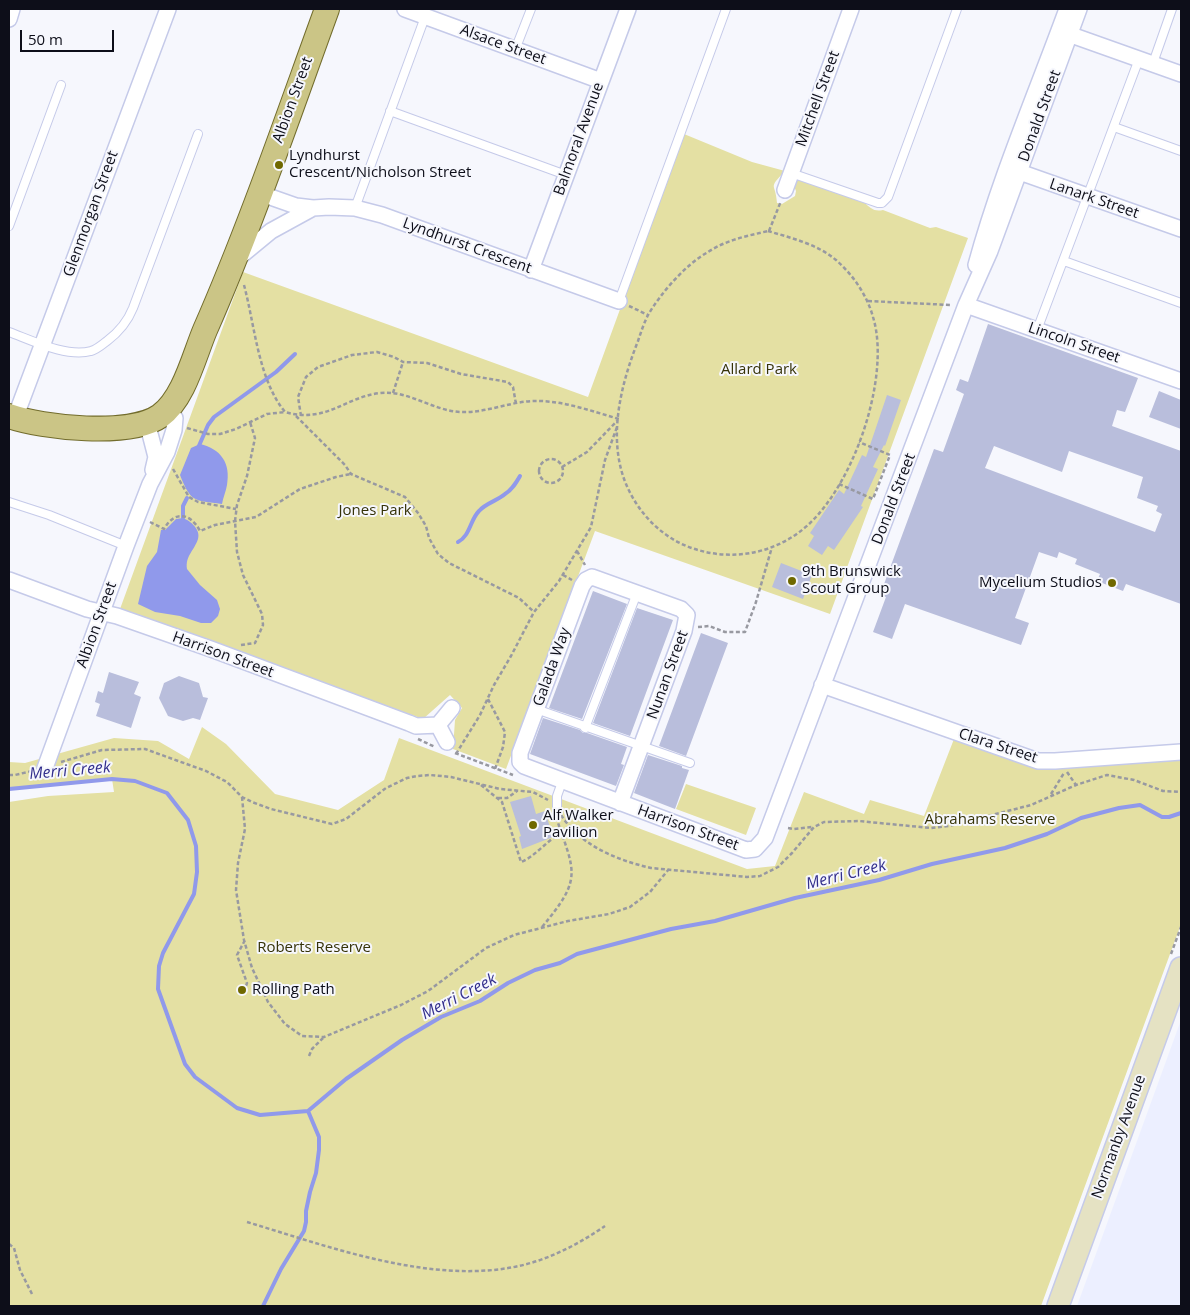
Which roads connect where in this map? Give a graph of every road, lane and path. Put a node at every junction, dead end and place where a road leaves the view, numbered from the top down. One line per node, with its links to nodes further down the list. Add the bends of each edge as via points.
1 (12, 9): 14 (street)
2 (168, 9): 46 (street, Glenmorgan Street)
3 (327, 9): 29 (main road, Albion Street)
4 (405, 9): 13 (street, Alsace Street)
5 (530, 9): 16 (lane)
6 (628, 9): 19 (street, Balmoral Avenue)
7 (726, 9): 40 (lane)
8 (852, 9): 26 (street, Mitchell Street)
9 (957, 9): 26 (lane, via 885,201 878,203)
10 (1067, 9): 15 (street, Donald Street)
11 (1079, 9): 15 (street, Donald Street)
12 (1172, 9): 17 (lane)
13 (426, 17): 16 (street, Alsace Street); 21 (lane)
14 (9, 19)
15 (1065, 32): 17 (street); 25 (street, Donald Street)
16 (515, 50): 19 (street, Alsace Street)
17 (1146, 61): 18 (street); 22 (lane)
18 (1181, 74)
19 (601, 81): 27 (street, Balmoral Avenue)
20 (61, 85): 33 (lane)
21 (390, 111): 27 (lane); 32 (lane)
22 (1114, 127): 24 (lane); 30 (lane)
23 (198, 134): 46 (lane, via 124,326 91,351 76,353)
24 (1181, 151)
25 (1013, 170): 30 (street, Lanark Street); 42 (street, Donald Street, via 984,234)
26 (791, 174): 28 (street, Mitchell Street)
27 (566, 175): 37 (street, Balmoral Avenue)
28 (785, 190): 35 (path)
29 (259, 193): 31 (street, Lyndhurst Crescent); 38 (main road, Albion Street)
30 (1088, 196): 34 (street, Lanark Street); 36 (lane)
31 (312, 208): 32 (street, Lyndhurst Crescent); 38 (street, Lyndhurst Crescent, via 271,231)
32 (355, 208): 37 (street, Lyndhurst Crescent, via 382,214)
33 (9, 226)
34 (1181, 230)
35 (768, 231): 39 (path, via 811,246 835,259 859,285); 43 (path, via 733,239 686,267)
36 (1064, 261): 41 (lane); 44 (lane)
37 (531, 270): 40 (street, Lyndhurst Crescent)
38 (238, 272): 51 (main road, Albion Street, via 218,304 181,411); 52 (path, via 265,375)
39 (868, 301): 42 (path); 61 (path, via 877,336 876,374 872,404)
40 (619, 302): 43 (path)
41 (1181, 303)
42 (966, 305): 44 (street, Lincoln Street); 81 (street, Donald Street)
43 (648, 315): 56 (path, via 627,368 620,396)
44 (1037, 330): 48 (street, Lincoln Street)
45 (9, 332): 46 (lane)
46 (43, 344): 55 (street, Glenmorgan Street)
47 (403, 362): 49 (path); 50 (path, via 427,363 461,374 508,382 514,387); 54 (path, via 387,354 366,352 318,367 306,377 300,390)
48 (1181, 381)
49 (393, 393): 50 (path, via 460,412); 54 (path, via 378,394 336,409)
50 (516, 405): 56 (path, via 531,401 550,402)
51 (176, 407): 59 (main road, via 167,425); 65 (street, Albion Street, via 174,430 167,452)
52 (285, 412): 53 (path); 57 (path, via 267,414)
53 (295, 415): 54 (path); 64 (path)
54 (301, 416)
55 (12, 417): 59 (main road, via 78,429)
56 (619, 419): 58 (path); 62 (path, via 587,452)
57 (250, 422): 60 (path, via 220,434); 68 (path, via 255,438)
58 (618, 426): 72 (path, via 618,454 630,494 646,517 668,536 692,549 718,554 748,554); 73 (path, via 605,460 591,527)
59 (149, 428): 65 (street, Albion Street, via 156,457)
60 (199, 432)
61 (859, 442): 66 (path); 66 (path, via 890,455 873,499)
62 (562, 467): 62 (path, via 562,474 555,482 548,482 540,475 540,467 545,461 553,459)
63 (171, 468): 68 (path, via 189,497 198,502)
64 (351, 474): 69 (path, via 300,490 256,517); 77 (path, via 404,497 426,526 438,554 448,563 519,598)
65 (150, 484): 71 (street, Albion Street)
66 (839, 484): 72 (path, via 810,524)
67 (9, 502): 71 (lane)
68 (236, 508): 69 (path)
69 (235, 521): 70 (path, via 200,531 189,517 178,516 169,520 164,529); 80 (path, via 237,552 243,575 262,614 263,625 255,643)
70 (154, 524)
71 (126, 546): 78 (street, Albion Street)
72 (772, 547): 79 (path, via 745,632 725,632 709,626)
73 (577, 550): 74 (path); 77 (path, via 559,581)
74 (592, 577): 76 (street, Nunan Street); 84 (street, Galada Way, via 582,586)
75 (9, 580): 78 (street, Harrison Street)
76 (637, 593): 79 (street, Nunan Street, via 680,609 687,615); 87 (lane)
77 (534, 612): 82 (path)
78 (101, 613): 85 (street, Harrison Street, via 211,649); 92 (street, Albion Street)
79 (684, 631): 88 (street, Nunan Street)
80 (238, 646)
81 (822, 685): 90 (street, Clara Street, via 1038,761); 109 (street, Donald Street, via 765,838 756,849)
82 (488, 699): 89 (path, via 480,714); 93 (path, via 505,732)
83 (452, 708): 86 (street)
84 (536, 709): 87 (lane); 95 (street, Galada Way, via 520,753)
85 (409, 723): 86 (street, Harrison Street, via 416,726); 89 (path, via 408,733 427,744)
86 (438, 725): 89 (street)
87 (585, 728): 88 (lane)
88 (642, 745): 91 (lane); 104 (street, Nunan Street)
89 (448, 749): 93 (path)
90 (1181, 752)
91 (690, 764)
92 (45, 768): 96 (path); 102 (path, via 102,750 145,750 206,771 227,782)
93 (495, 769): 95 (path)
94 (1066, 769): 101 (path)
95 (519, 770): 97 (street, Harrison Street, via 524,766)
96 (9, 775)
97 (562, 782): 104 (street, Harrison Street); 105 (lane, via 556,796)
98 (479, 784): 99 (path); 102 (path, via 430,775 406,778 376,795 346,819 332,824 271,809); 103 (path)
99 (518, 791): 103 (path, via 507,798); 105 (path, via 539,794)
100 (1181, 792): 101 (path, via 1107,775)
101 (1051, 796): 106 (path, via 949,826 931,828 829,821)
102 (242, 797): 112 (path, via 245,828 236,890)
103 (496, 798): 108 (path, via 502,802 520,862 531,858)
104 (620, 803): 109 (street, Harrison Street)
105 (557, 808): 108 (path, via 555,815); 110 (path, via 570,828 597,848 638,865)
106 (814, 827): 107 (path); 110 (path, via 785,861 766,875 747,877)
107 (788, 828)
108 (561, 833): 111 (path, via 570,859 571,882 564,898)
109 (746, 850)
110 (669, 870): 111 (path, via 650,892 630,907)
111 (542, 928): 115 (path, via 486,948 428,991)
112 (244, 940): 114 (path, via 237,955 247,983 246,989); 115 (path, via 252,968 268,1002 285,1024 302,1036)
113 (1181, 968): 121 (main road, Normanby Avenue)
114 (242, 990)
115 (324, 1037): 116 (path)
116 (309, 1056)
117 (247, 1222): 118 (path, via 390,1262 472,1271 520,1266 569,1248)
118 (605, 1226)
119 (9, 1244): 120 (path, via 14,1248 20,1270)
120 (33, 1296)
121 (1058, 1306)

